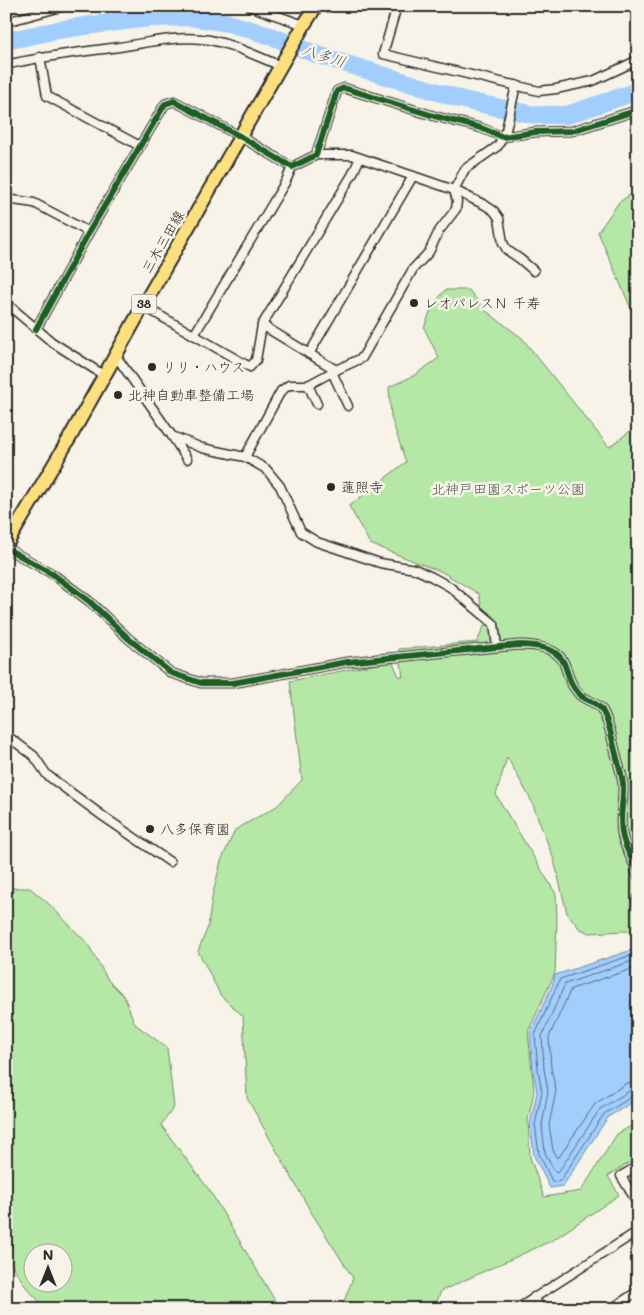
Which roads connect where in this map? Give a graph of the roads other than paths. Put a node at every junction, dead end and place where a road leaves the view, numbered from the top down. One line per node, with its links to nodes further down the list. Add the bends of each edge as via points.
1 (65, 6): 5 (street)
2 (250, 6): 6 (street)
3 (316, 6): 6 (main road, 三木三田線 / 38)
4 (397, 6): 11 (street, via 383,54)
5 (6, 22)
6 (303, 27): 9 (main road, 三木三田線 / 38)
7 (40, 57): 9 (street, via 174,39 202,39); 10 (street); 15 (street, via 47,96)
8 (638, 60): 11 (street, via 593,81 539,91)
9 (282, 64): 14 (main road, 三木三田線 / 38)
10 (6, 65)
11 (515, 89): 13 (street)
12 (638, 110): 13 (street, via 572,132)
13 (504, 133): 16 (street, via 434,116 344,88 337,92); 20 (street, via 498,146 465,169)
14 (241, 137): 15 (street, via 174,101 165,104); 18 (street); 25 (main road, 三木三田線 / 38)
15 (140, 146): 22 (street)
16 (316, 156): 17 (street, via 352,155); 18 (street)
17 (360, 158): 19 (street); 26 (street)
18 (292, 167): 28 (street)
19 (413, 176): 20 (street); 29 (street)
20 (454, 190): 23 (street, via 494,211 499,218 507,250); 31 (street, via 456,209 439,231 429,252 413,269 362,358)
21 (6, 199): 22 (street, via 34,203)
22 (89, 232): 27 (street)
23 (534, 271)
24 (6, 303): 27 (street)
25 (143, 306): 28 (street); 30 (main road, 三木三田線 / 38)
26 (262, 326): 28 (street, via 256,360 250,367); 29 (street)
27 (36, 329): 32 (street)
28 (194, 335)
29 (309, 354): 31 (street)
30 (116, 356): 32 (main road, 三木三田線 / 38); 36 (street)
31 (334, 371): 33 (street); 35 (street)
32 (105, 376): 39 (main road, 三木三田線 / 38)
33 (308, 385): 34 (street); 37 (street, via 288,386 281,391)
34 (317, 404)
35 (348, 406)
36 (172, 436): 37 (street, via 202,448); 38 (street)
37 (245, 456): 40 (street, via 266,469 280,486 301,532 317,542 380,563 415,569 450,587 494,624)
38 (187, 459)
39 (6, 546): 40 (street, via 89,601 171,673 202,683 233,683 347,662)
40 (497, 647): 43 (street, via 528,645 554,651 560,656 580,695 601,708 623,782 622,835)
41 (6, 735): 42 (street, via 34,756 47,775)
42 (170, 862)
43 (638, 876)
44 (638, 898): 45 (street)
45 (638, 905)
46 (638, 1166): 47 (street, via 622,1176)
47 (638, 1204)
48 (638, 1231): 50 (street)
49 (638, 1291): 53 (street)
50 (534, 1297): 51 (street); 52 (street)
51 (517, 1309)
52 (541, 1309)
53 (611, 1309)

